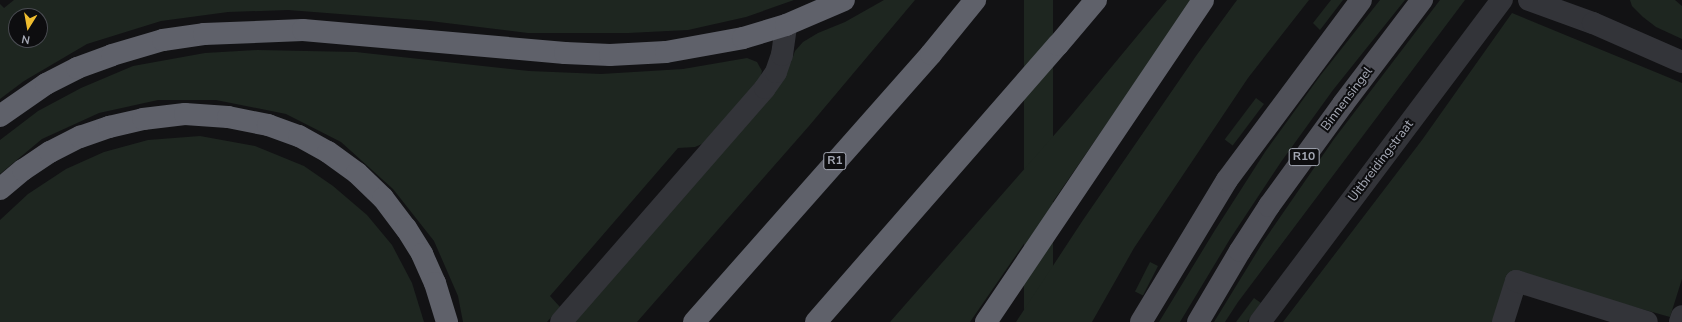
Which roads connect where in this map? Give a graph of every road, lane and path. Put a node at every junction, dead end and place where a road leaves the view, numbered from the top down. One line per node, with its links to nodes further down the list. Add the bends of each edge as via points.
1 (844, 0): 9 (highway)
2 (976, 0): 16 (highway, R1)
3 (1096, 0): 17 (highway)
4 (1203, 0): 18 (highway)
5 (1361, 0): 19 (main road, via 1226,180)
6 (1422, 0): 20 (main road, Binnensingel / R10, via 1269,206)
7 (1502, 0): 21 (lane, Uitbreidingstraat)
8 (1529, 0): 10 (lane)
9 (786, 25): 11 (highway, via 704,46 666,52 610,54 543,51 303,30 204,34 163,40 112,54 77,68 46,84); 15 (lane, via 782,55 776,72 765,88)
10 (1682, 62)
11 (0, 116)
12 (0, 189): 14 (highway, via 50,152 80,137 109,126 143,118 185,114 228,117 268,126 299,136 328,152 357,173 383,198 422,254 435,283)
13 (1682, 316): 24 (lane)
14 (447, 322)
15 (561, 322)
16 (694, 322)
17 (816, 322)
18 (986, 322)
19 (1141, 322)
20 (1198, 322)
21 (1260, 322)
22 (1503, 322): 23 (lane, via 1516,281)
23 (1647, 322)
24 (1680, 322)

